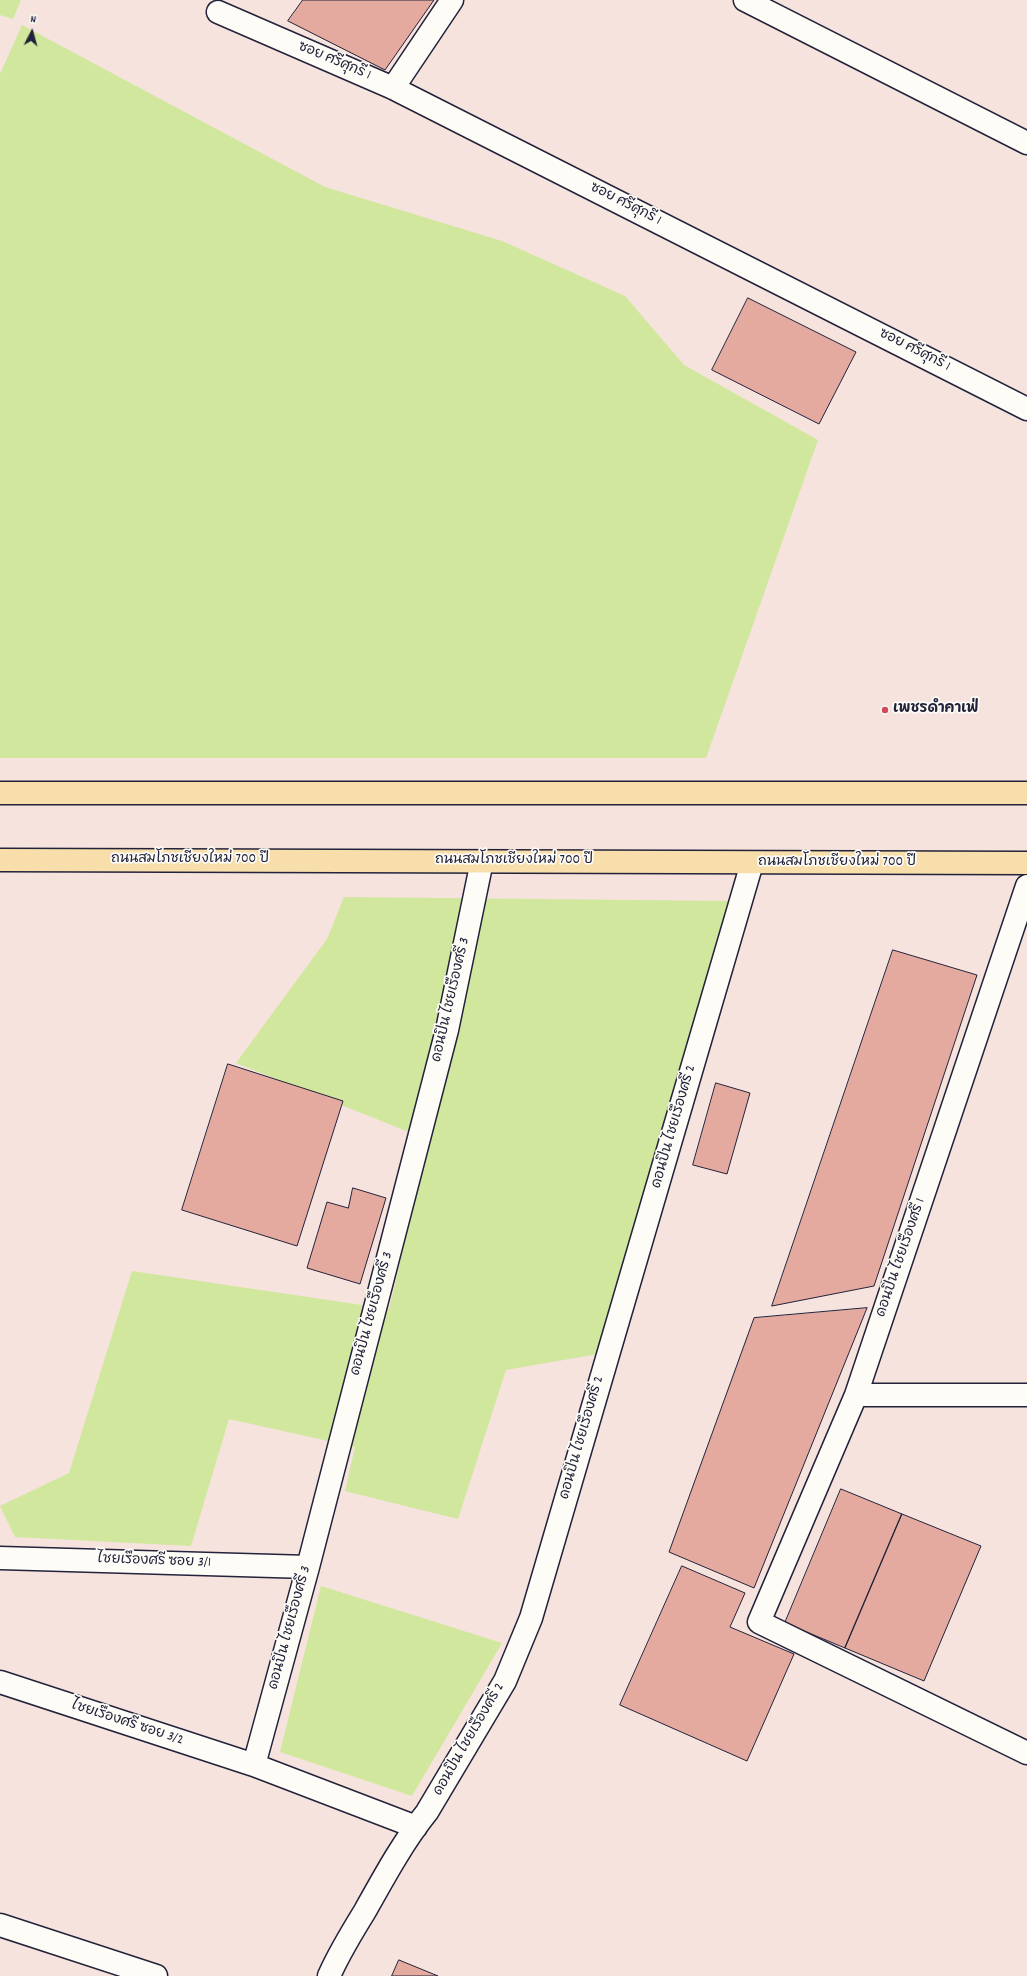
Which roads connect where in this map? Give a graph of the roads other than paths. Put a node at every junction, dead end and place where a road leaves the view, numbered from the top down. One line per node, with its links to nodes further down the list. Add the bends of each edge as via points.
1 (452, 0): 4 (street)
2 (745, 0): 5 (street)
3 (218, 12): 4 (street, ซอย ศรีศุกรี 1)
4 (393, 88): 6 (street, ซอย ศรีศุกรี 1)
5 (1027, 143)
6 (1027, 409)
7 (0, 793): 8 (main road)
8 (1027, 793)
9 (0, 860): 10 (main road, ถนนสมโภชเชียงใหม่ 700 ปี)
10 (482, 861): 11 (main road, ถนนสมโภชเชียงใหม่ 700 ปี); 17 (street, ดอนปิน ไชยเรืองศรี 3, via 447,1030)
11 (752, 863): 12 (main road, ถนนสมโภชเชียงใหม่ 700 ปี); 21 (street, ดอนปิน ไชยเรืองศรี 2, via 530,1618 505,1681)
12 (1027, 863)
13 (1027, 886): 14 (street, ดอนปิน ไชยเรืองศรี 1)
14 (856, 1395): 15 (street); 19 (street, ดอนปิน ไชยเรืองศรี 1, via 759,1622)
15 (1027, 1395)
16 (0, 1558): 17 (street, ไชยเรืองศรี ซอย 3/1)
17 (308, 1567): 20 (street, ดอนปิน ไชยเรืองศรี 3)
18 (0, 1682): 20 (street, ไชยเรืองศรี ซอย 3/2)
19 (1027, 1753)
20 (254, 1765): 21 (street, ไชยเรืองศรี ซอย 3/2)
21 (416, 1827): 24 (street, ดอนปิน ไชยเรืองศรี 2, via 373,1896)
22 (0, 1925): 23 (street)
23 (156, 1976)
24 (330, 1976)

